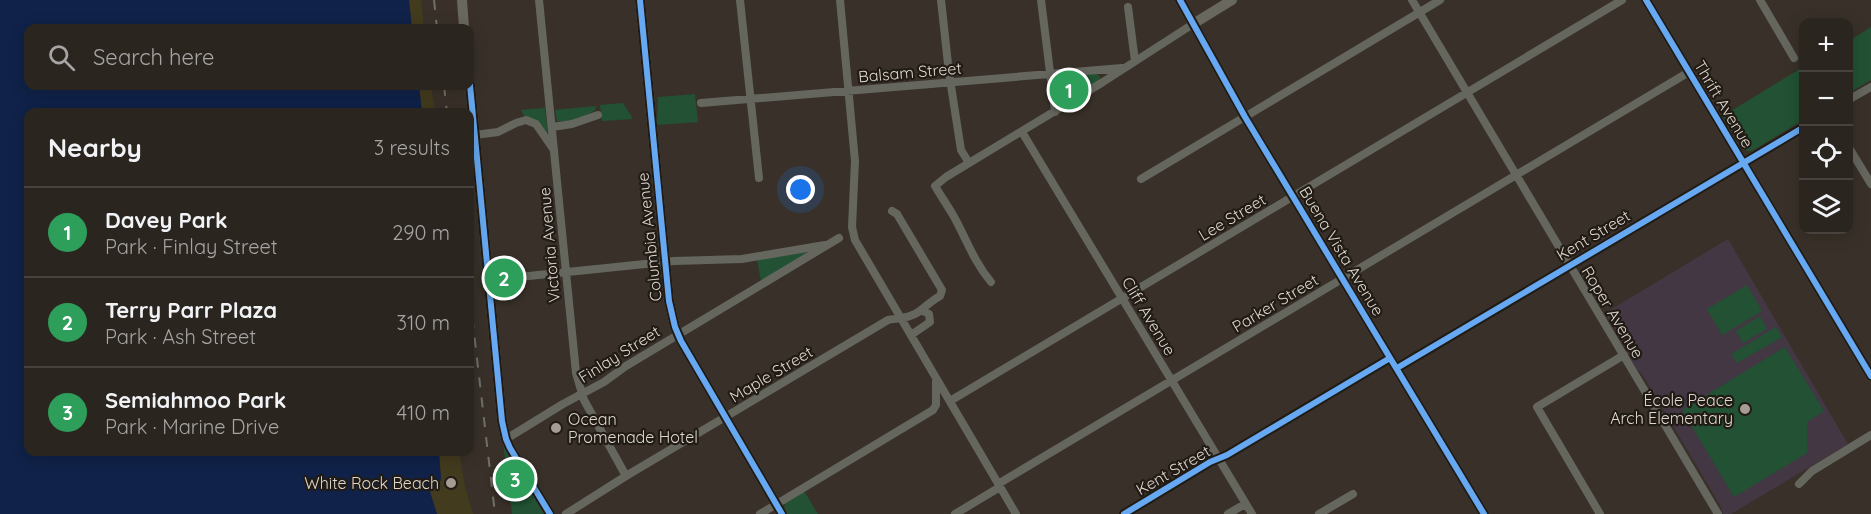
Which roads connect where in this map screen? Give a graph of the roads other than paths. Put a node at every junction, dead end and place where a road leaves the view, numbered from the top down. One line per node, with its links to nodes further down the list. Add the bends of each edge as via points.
1 (462, 0): 17 (street)
2 (539, 0): 36 (street, Victoria Avenue)
3 (640, 0): 52 (street, Columbia Avenue)
4 (740, 0): 30 (street)
5 (840, 0): 27 (street)
6 (941, 0): 24 (street)
7 (1041, 0): 23 (street)
8 (1179, 0): 18 (street, Buena Vista Avenue)
9 (1232, 0): 18 (street)
10 (1412, 0): 16 (street, Roper Avenue)
11 (1440, 0): 16 (street)
12 (1622, 0): 28 (street, Lee Street)
13 (1646, 0): 22 (street, Thrift Avenue)
14 (1760, 0): 19 (street)
15 (1128, 7): 20 (street)
16 (1419, 13): 28 (street, Roper Avenue); 35 (street)
17 (464, 24)
18 (1193, 24): 20 (street); 35 (street, Buena Vista Avenue)
19 (1794, 58)
20 (1135, 61): 21 (street)
21 (1122, 68): 23 (street, Balsam Street); 33 (street)
22 (1689, 72): 43 (street, Thrift Avenue); 44 (street, Parker Street)
23 (1050, 73): 24 (street, Balsam Street); 33 (street)
24 (950, 82): 27 (street, Balsam Street); 42 (street, via 961,150)
25 (1871, 87): 29 (street)
26 (470, 90): 32 (street)
27 (849, 91): 30 (street, Balsam Street); 60 (street, via 855,161 853,234)
28 (1467, 92): 44 (street, Roper Avenue); 48 (street, Lee Street)
29 (1853, 97)
30 (752, 99): 31 (street, Balsam Street); 45 (street)
31 (700, 103)
32 (472, 108)
33 (1055, 112): 38 (street)
34 (598, 115): 36 (street)
35 (1245, 117): 46 (street); 48 (street, Buena Vista Avenue)
36 (552, 127): 40 (street, Victoria Avenue)
37 (1799, 129): 43 (street, Kent Street)
38 (1022, 132): 42 (street); 58 (street, Cliff Avenue)
39 (474, 135): 40 (street, via 498,132 526,120 536,124); 73 (street)
40 (554, 150): 54 (street, Victoria Avenue)
41 (1853, 154): 47 (street)
42 (969, 163): 57 (street, via 935,186)
43 (1743, 163): 53 (street, Kent Street); 66 (street, Thrift Avenue)
44 (1516, 175): 53 (street, Roper Avenue); 56 (street, Parker Street)
45 (759, 178)
46 (1142, 179)
47 (1871, 184)
48 (1294, 196): 56 (street, Buena Vista Avenue); 58 (street, Lee Street)
49 (892, 211): 59 (street, via 942,290)
50 (839, 238): 51 (street, Finlay Street)
51 (830, 244): 52 (street, via 742,259); 61 (street, Finlay Street)
52 (665, 262): 54 (street); 61 (street, Columbia Avenue, via 669,302)
53 (1569, 265): 63 (street, Roper Avenue); 65 (street, Kent Street)
54 (566, 272): 55 (street); 69 (street, Victoria Avenue, via 573,354)
55 (519, 277)
56 (1342, 278): 64 (street, Buena Vista Avenue); 68 (street, Parker Street)
57 (991, 282)
58 (1123, 298): 68 (street, Cliff Avenue); 70 (street, Lee Street)
59 (921, 310): 60 (street, Maple Street); 62 (street, via 929,314 930,322)
60 (901, 318): 62 (street); 71 (street, Maple Street, via 888,320)
61 (678, 335): 69 (street, Finlay Street); 71 (street, Columbia Avenue)
62 (911, 335): 67 (street)
63 (1624, 355): 92 (street, via 1537,407); 93 (street, Roper Avenue)
64 (1390, 358): 65 (street, Buena Vista Avenue); 74 (street, Kent Street)
65 (1397, 368): 91 (street, Buena Vista Avenue)
66 (1871, 376)
67 (936, 379): 70 (street); 79 (street, via 936,405 931,411)
68 (1172, 380): 74 (street, Cliff Avenue); 77 (street, Parker Street)
69 (582, 395): 73 (street, Finlay Street); 75 (street, Victoria Avenue)
70 (950, 401): 77 (street)
71 (725, 417): 75 (street, Maple Street); 79 (street, Columbia Avenue)
72 (1871, 435): 76 (street, via 1812,471)
73 (506, 439): 81 (street)
74 (1219, 458): 80 (street, Cliff Avenue); 87 (street, Kent Street)
75 (626, 476): 82 (street, Maple Street)
76 (1799, 484)
77 (999, 486): 85 (street, Parker Street); 86 (street)
78 (1353, 494): 90 (street)
79 (776, 504): 83 (street); 84 (street, Columbia Avenue)
80 (1245, 504): 88 (street); 89 (street, Cliff Avenue)
81 (550, 514)
82 (566, 514)
83 (760, 514)
84 (782, 514)
85 (955, 514)
86 (1016, 514)
87 (1124, 514)
88 (1228, 514)
89 (1252, 514)
90 (1319, 514)
91 (1484, 514)
92 (1600, 514)
93 (1718, 514)

